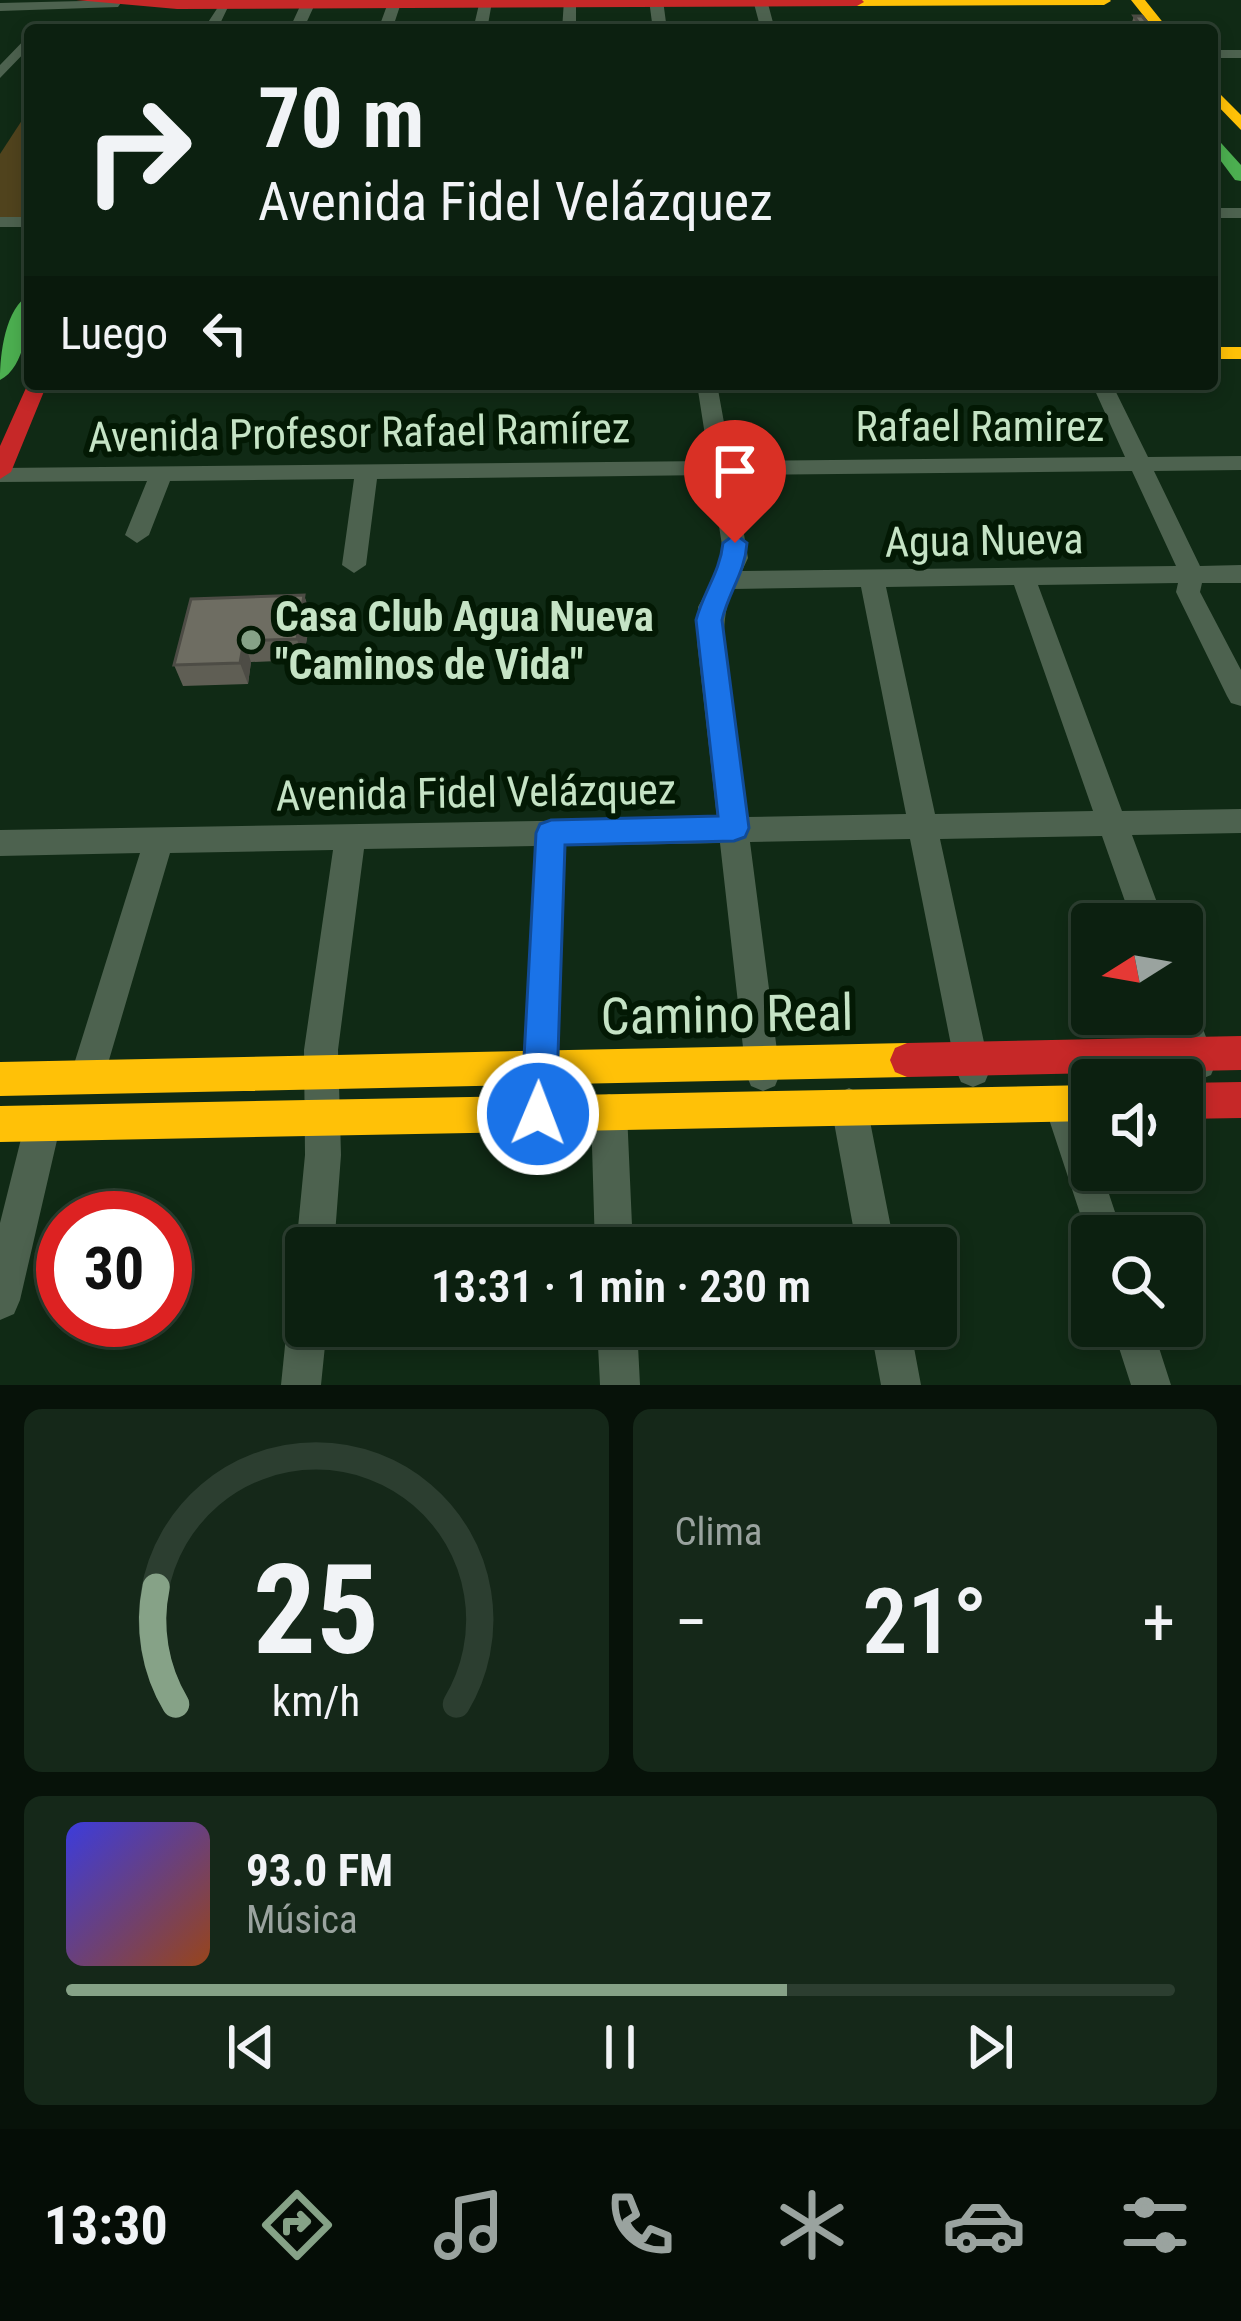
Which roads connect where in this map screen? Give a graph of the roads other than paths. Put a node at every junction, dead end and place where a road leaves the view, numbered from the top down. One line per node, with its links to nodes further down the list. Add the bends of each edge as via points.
1 (760, 0): 2 (street); 7 (street)
2 (912, 0): 3 (street)
3 (1104, 0): 14 (street)
4 (1138, 0): 15 (street)
5 (0, 8): 6 (street)
6 (62, 9): 8 (street, via 118,3)
7 (658, 11): 11 (street)
8 (168, 12): 12 (street)
9 (390, 16): 10 (street); 13 (street)
10 (483, 16): 11 (street)
11 (569, 16)
12 (216, 17): 13 (street)
13 (302, 17)
14 (1123, 24)
15 (1157, 24)
16 (1218, 97): 17 (street)
17 (1241, 124)
18 (1218, 146): 19 (street)
19 (1241, 176)
20 (24, 319): 21 (street)
21 (9, 368)
22 (35, 390): 29 (street)
23 (708, 390): 27 (street)
24 (1105, 390): 26 (street)
25 (1241, 463): 26 (street, Rafael Ramirez)
26 (1141, 464): 27 (street, Rafael Ramirez); 33 (street)
27 (719, 467): 28 (street, Avenida Profesor Rafael Ramírez); 35 (street, via 735,543)
28 (366, 472): 30 (street, Avenida Profesor Rafael Ramírez); 32 (street)
29 (0, 474): 30 (street, Avenida Profesor Rafael Ramírez)
30 (161, 474): 31 (street)
31 (136, 535)
32 (354, 565)
33 (1192, 574): 34 (street, Agua Nueva); 37 (street, Agua Nueva); 38 (street, via 1188,592)
34 (1241, 574)
35 (728, 580): 36 (street, Agua Nueva); 42 (street, via 709,620)
36 (872, 580): 37 (street, Agua Nueva); 41 (street)
37 (1024, 580): 40 (street)
38 (1241, 696)
39 (1241, 821): 40 (street, Avenida Fidel Velázquez)
40 (1112, 824): 41 (street, Avenida Fidel Velázquez); 47 (street)
41 (923, 827): 42 (street, Avenida Fidel Velázquez); 51 (street)
42 (734, 828): 43 (street, Avenida Fidel Velázquez); 52 (street)
43 (551, 833): 44 (street, Avenida Fidel Velázquez); 53 (street)
44 (350, 838): 45 (street, Avenida Fidel Velázquez); 54 (street)
45 (158, 840): 46 (street, Avenida Fidel Velázquez); 55 (street)
46 (0, 843)
47 (1141, 903)
48 (1189, 1035): 50 (street)
49 (1241, 1053): 50 (street, Camino Real)
50 (1196, 1054): 51 (street, Camino Real); 57 (street)
51 (970, 1058): 52 (street, Camino Real); 59 (street)
52 (761, 1061): 53 (street, Camino Real); 61 (street)
53 (539, 1067): 54 (street, Camino Real); 63 (street)
54 (320, 1074): 55 (street, Camino Real); 64 (street)
55 (87, 1077): 56 (street, Camino Real)
56 (0, 1079)
57 (1212, 1101)
58 (1071, 1103): 59 (street)
59 (979, 1104): 60 (street)
60 (849, 1106): 61 (street); 69 (street)
61 (767, 1108): 62 (street)
62 (609, 1112): 63 (street); 68 (street)
63 (538, 1114): 64 (street)
64 (321, 1116): 65 (street); 67 (street)
65 (43, 1123): 66 (street); 70 (street)
66 (0, 1124)
67 (317, 1227)
68 (613, 1227)
69 (872, 1227)
70 (0, 1300)
71 (305, 1347): 75 (street)
72 (618, 1347): 76 (street)
73 (894, 1347): 77 (street)
74 (1138, 1347): 78 (street)
75 (301, 1385)
76 (620, 1385)
77 (901, 1385)
78 (1150, 1385)

